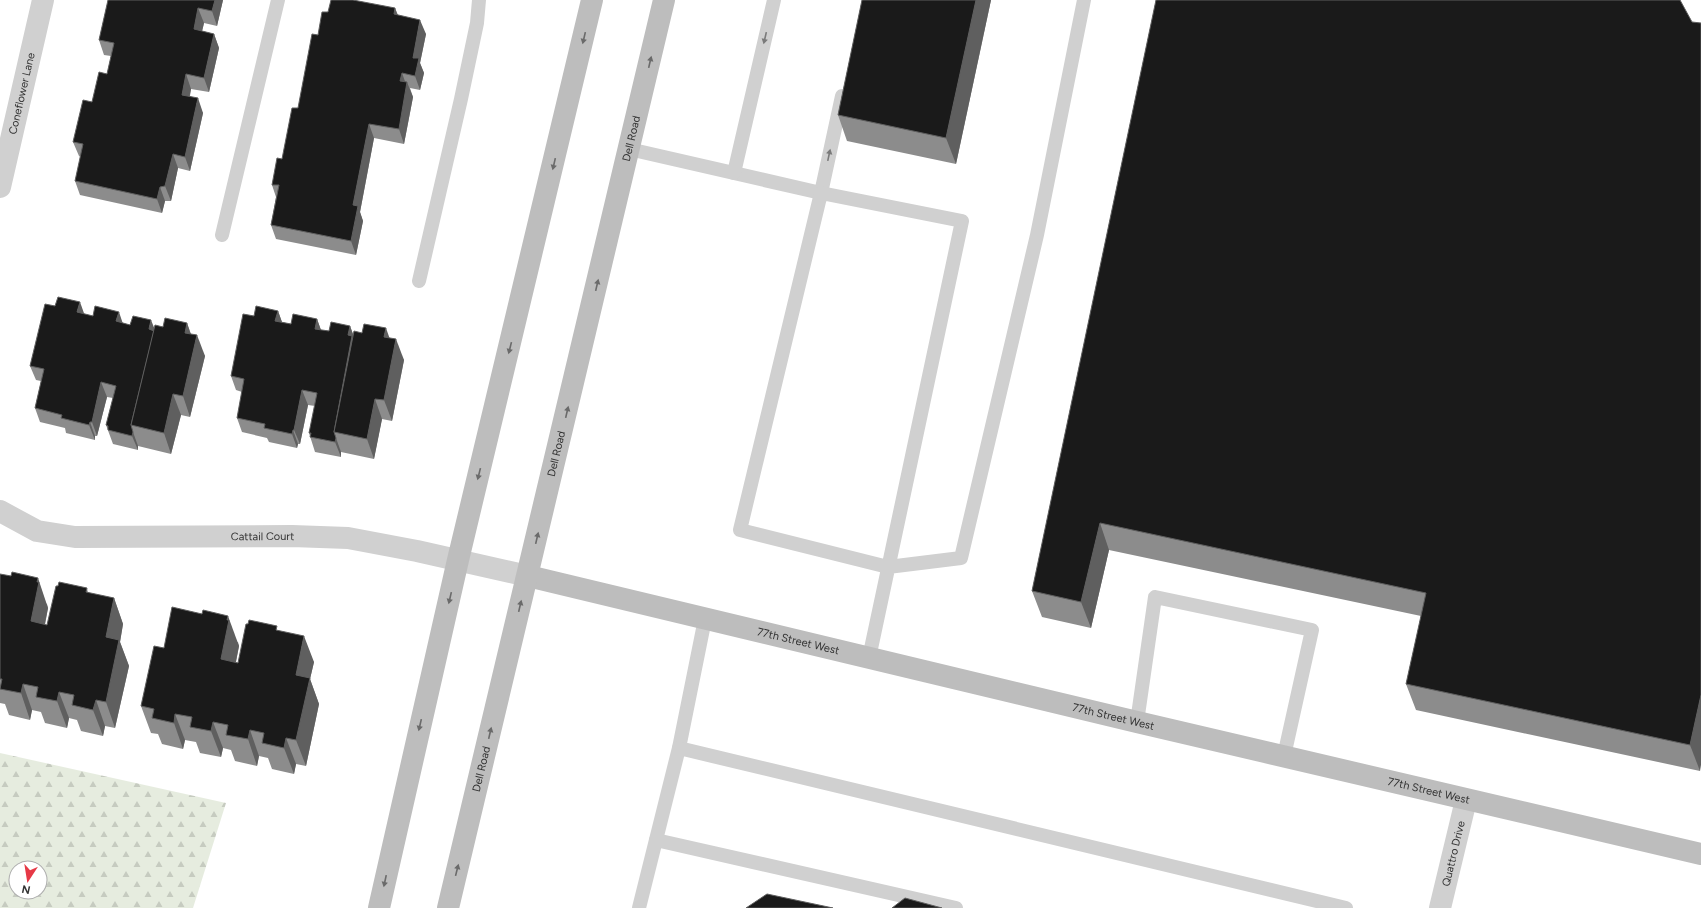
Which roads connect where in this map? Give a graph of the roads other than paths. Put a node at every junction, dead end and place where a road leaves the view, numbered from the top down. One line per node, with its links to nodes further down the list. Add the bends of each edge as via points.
1 (43, 0): 11 (street, Coneflower Lane)
2 (278, 0): 13 (lane)
3 (479, 0): 14 (lane, via 477,23)
4 (592, 0): 16 (street, one-way to 16)
5 (664, 0): 9 (street, Dell Road, one-way to 5)
6 (774, 0): 10 (lane, one-way to 10)
7 (1084, 0): 17 (lane, via 1037,235 962,558)
8 (844, 85): 12 (lane, one-way to 8)
9 (630, 149): 10 (lane); 18 (street, Dell Road, one-way to 9)
10 (734, 173): 12 (lane)
11 (0, 187)
12 (821, 193): 17 (lane, via 962,221); 17 (lane, via 740,530)
13 (222, 235)
14 (419, 281)
15 (0, 511): 16 (street, Cattail Court, via 37,531 75,537 348,538)
16 (458, 560): 18 (street, Cattail Court); 27 (street, one-way to 27)
17 (888, 568): 20 (lane)
18 (528, 576): 19 (street, 77th Street West); 28 (street, Dell Road, one-way to 18)
19 (706, 619): 20 (street, 77th Street West); 22 (lane)
20 (869, 658): 21 (street, 77th Street West)
21 (1137, 722): 23 (street, 77th Street West); 23 (lane, via 1155,597 1312,630)
22 (680, 748): 25 (lane); 31 (lane)
23 (1284, 756): 24 (street, 77th Street West)
24 (1466, 800): 26 (street, 77th Street West); 32 (street, Quattro Drive)
25 (656, 840): 29 (lane); 30 (lane)
26 (1701, 854)
27 (379, 908)
28 (448, 908)
29 (639, 908)
30 (956, 908)
31 (1346, 908)
32 (1440, 908)

